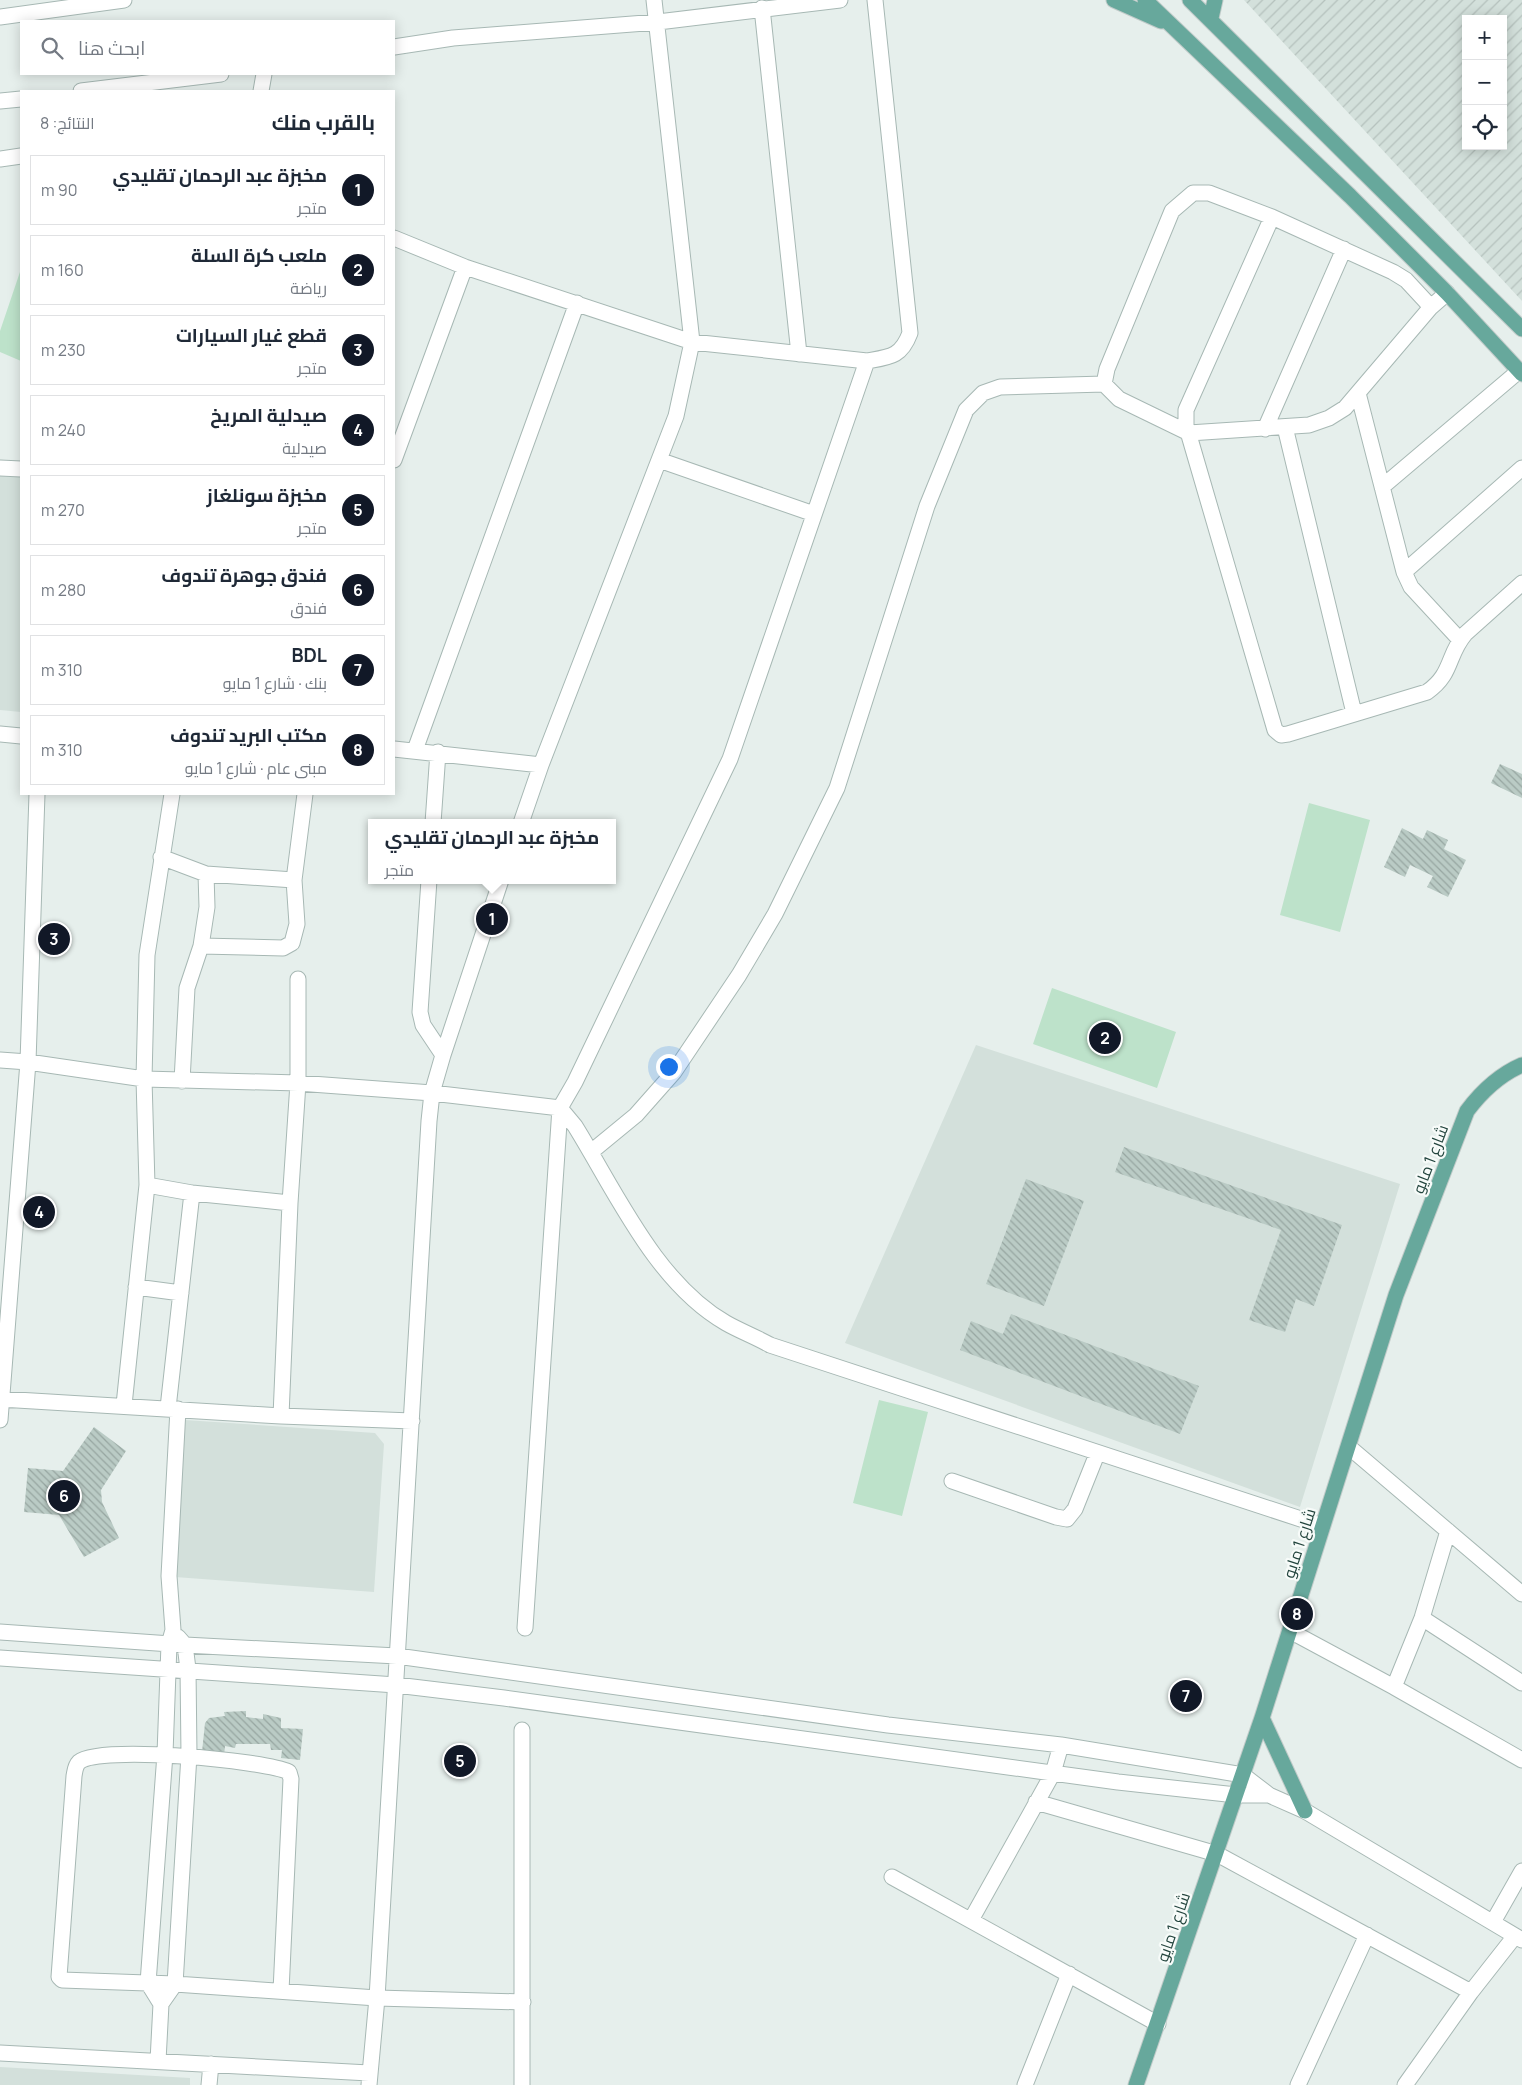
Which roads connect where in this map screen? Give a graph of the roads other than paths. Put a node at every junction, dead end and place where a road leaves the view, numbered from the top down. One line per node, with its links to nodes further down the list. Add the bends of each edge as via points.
1 (124, 0): 9 (street)
2 (654, 0): 13 (street)
3 (840, 0): 10 (street)
4 (875, 0): 34 (street, via 910,333 897,354)
5 (1114, 0): 14 (main road)
6 (1145, 0): 14 (main road)
7 (1190, 0): 12 (main road)
8 (1215, 0): 12 (main road)
9 (83, 3): 11 (street)
10 (762, 8): 13 (street); 33 (street)
11 (0, 17)
12 (1211, 18): 31 (main road)
13 (658, 22): 15 (street, via 453,38); 32 (street)
14 (1169, 25): 28 (main road, via 1350,196)
15 (395, 47)
16 (213, 75): 18 (street)
17 (264, 75): 19 (street)
18 (89, 90)
19 (261, 90)
20 (20, 99): 21 (street)
21 (0, 101)
22 (20, 156): 23 (street)
23 (0, 159)
24 (1272, 217): 26 (street); 36 (street, via 1209,194 1193,193 1180,202 1172,211 1106,369); 40 (street, via 1186,410)
25 (395, 238): 27 (street)
26 (1344, 249): 30 (street, via 1406,280); 39 (street)
27 (465, 267): 29 (street); 41 (street)
28 (1447, 294): 30 (street); 35 (main road)
29 (577, 303): 32 (street); 55 (street)
30 (1432, 307): 37 (street)
31 (1522, 329)
32 (692, 342): 33 (street); 42 (street, via 676,416)
33 (799, 354): 34 (street)
34 (867, 361): 47 (street)
35 (1520, 372): 46 (street)
36 (1104, 384): 40 (street, via 1119,399); 79 (street, via 1000,387 983,393 966,410 928,506 837,788 779,905 739,975 674,1072 636,1115)
37 (1358, 393): 38 (street, via 1329,418 1310,425); 46 (street)
38 (1285, 427): 39 (street); 51 (street)
39 (1264, 428): 40 (street)
40 (1188, 433): 51 (street, via 1275,730 1281,735 1288,734)
41 (395, 457)
42 (659, 460): 47 (street); 57 (street)
43 (0, 468): 45 (street)
44 (1522, 468): 48 (street)
45 (20, 469)
46 (1382, 487): 48 (street)
47 (814, 514): 78 (street, via 730,759)
48 (1404, 572): 50 (street, via 1411,587)
49 (1522, 583): 50 (street)
50 (1460, 640): 51 (street, via 1444,677 1427,692)
51 (1354, 714)
52 (0, 734): 53 (street)
53 (20, 736)
54 (395, 749): 55 (street)
55 (415, 750): 56 (street)
56 (438, 752): 57 (street); 61 (street)
57 (541, 765): 62 (street)
58 (37, 795): 72 (street)
59 (172, 795): 63 (street)
60 (305, 795): 65 (street)
61 (433, 819)
62 (522, 819)
63 (162, 858): 64 (street); 74 (street, via 147,955)
64 (206, 874): 65 (street); 68 (street, via 207,907)
65 (294, 880): 68 (street, via 298,924 292,943 283,948)
66 (429, 884): 70 (street, via 420,1012 423,1025)
67 (501, 884): 70 (street)
68 (201, 946): 75 (street, via 187,988)
69 (298, 979): 76 (street)
70 (443, 1055): 77 (street)
71 (0, 1060): 72 (street)
72 (28, 1062): 74 (street); 85 (street)
73 (1522, 1065): 91 (main road, شارع 1 مايو, via 1506,1073 1480,1094 1467,1111 1396,1294)
74 (144, 1079): 75 (street); 80 (street)
75 (182, 1080): 76 (street)
76 (298, 1082): 77 (street); 82 (street)
77 (432, 1093): 78 (street); 90 (street)
78 (560, 1108): 79 (street); 98 (street)
79 (591, 1152): 92 (street, via 659,1262 690,1295 725,1322 770,1345)
80 (147, 1185): 81 (street); 83 (street)
81 (192, 1193): 82 (street); 84 (street)
82 (290, 1203): 88 (street)
83 (136, 1287): 84 (street); 86 (street)
84 (181, 1293): 87 (street)
85 (1, 1399): 86 (street); 89 (street)
86 (124, 1405): 87 (street)
87 (173, 1409): 88 (street); 101 (street, via 169,1576)
88 (281, 1416): 90 (street)
89 (0, 1420)
90 (412, 1421): 103 (street)
91 (1349, 1448): 94 (main road, شارع 1 مايو); 95 (street)
92 (1097, 1454): 93 (street, via 1075,1509 1067,1519); 94 (street)
93 (952, 1481)
94 (1322, 1526): 100 (main road, شارع 1 مايو)
95 (1448, 1530): 96 (street); 97 (street)
96 (1522, 1594)
97 (1422, 1618): 107 (street); 109 (street)
98 (525, 1628)
99 (0, 1632): 101 (street)
100 (1290, 1632): 109 (street); 110 (main road, شارع 1 مايو)
101 (171, 1637): 102 (street); 105 (street)
102 (185, 1645): 103 (street); 106 (street)
103 (397, 1656): 108 (street); 112 (street)
104 (0, 1658): 105 (street)
105 (168, 1668): 106 (street); 113 (street)
106 (188, 1669): 108 (street); 114 (street)
107 (1522, 1683)
108 (396, 1686): 116 (street); 134 (street)
109 (1394, 1687): 115 (street)
110 (1262, 1718): 117 (main road, شارع 1 مايو); 121 (main road)
111 (522, 1730): 135 (street)
112 (1061, 1746): 116 (street); 117 (street)
113 (165, 1754): 114 (street); 130 (street); 130 (street, via 86,1759 76,1767 59,1977 66,1982)
114 (189, 1755): 131 (street); 132 (street, via 286,1770 291,1776)
115 (1522, 1760)
116 (1053, 1773): 118 (street); 120 (street)
117 (1243, 1775): 118 (main road, شارع 1 مايو); 119 (street)
118 (1236, 1795): 119 (street); 122 (main road, شارع 1 مايو)
119 (1269, 1795): 121 (street)
120 (1036, 1802): 122 (street); 125 (street)
121 (1305, 1811): 126 (street)
122 (1217, 1854): 127 (street); 137 (main road, شارع 1 مايو)
123 (1522, 1871): 126 (street)
124 (892, 1877): 125 (street)
125 (971, 1920): 129 (street)
126 (1493, 1922): 128 (street)
127 (1367, 1936): 133 (street); 146 (street)
128 (1518, 1938): 133 (street)
129 (1069, 1974): 137 (street); 144 (street)
130 (148, 1983): 131 (street); 136 (street)
131 (175, 1984): 132 (street); 136 (street)
132 (281, 1991): 134 (street)
133 (1470, 1992): 147 (street)
134 (377, 1998): 135 (street); 141 (street)
135 (523, 2002): 143 (street)
136 (162, 2004): 139 (street)
137 (1158, 2024): 145 (main road, شارع 1 مايو)
138 (0, 2053): 139 (street)
139 (158, 2061): 140 (street)
140 (211, 2064): 141 (street); 142 (street)
141 (369, 2079)
142 (209, 2085)
143 (522, 2085)
144 (1025, 2085)
145 (1136, 2085)
146 (1298, 2085)
147 (1405, 2085)

